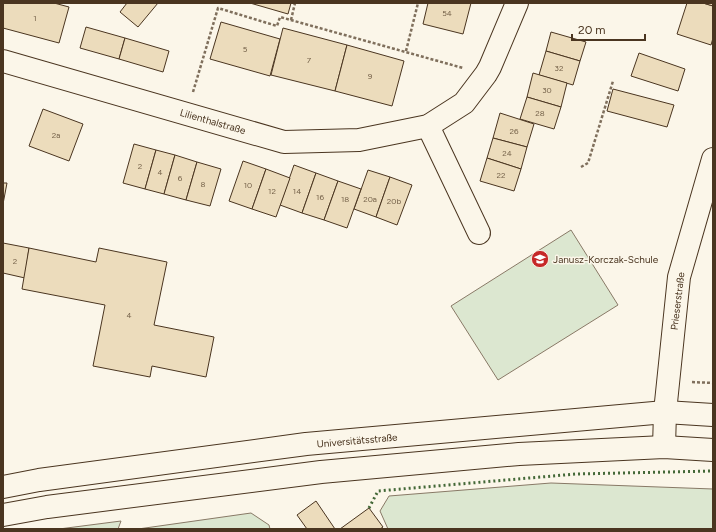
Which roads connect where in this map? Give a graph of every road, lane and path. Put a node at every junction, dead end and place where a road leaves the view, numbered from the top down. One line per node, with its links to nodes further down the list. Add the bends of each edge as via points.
1 (295, 3): 4 (path)
2 (418, 3): 5 (path)
3 (516, 3): 7 (main road, Lilienthalstraße)
4 (291, 20): 5 (path); 9 (path, via 280,17 277,26 218,8)
5 (406, 51): 7 (path)
6 (3, 61): 9 (main road, Lilienthalstraße)
7 (486, 74): 10 (main road, Lilienthalstraße, via 464,103)
8 (614, 81): 12 (path, via 588,163)
9 (187, 114): 10 (main road, Lilienthalstraße, via 284,142 359,140)
10 (428, 126): 13 (main road)
11 (713, 159): 14 (main road, Prieserstraße, via 678,277)
12 (581, 167)
13 (479, 233)
14 (665, 412): 15 (main road, Universitätsstraße); 16 (main road, Prieserstraße); 18 (main road, Universitätsstraße, via 306,444)
15 (713, 415)
16 (664, 447): 17 (main road); 19 (main road, via 520,454 321,472 47,507)
17 (713, 450)
18 (3, 487)
19 (3, 515)

